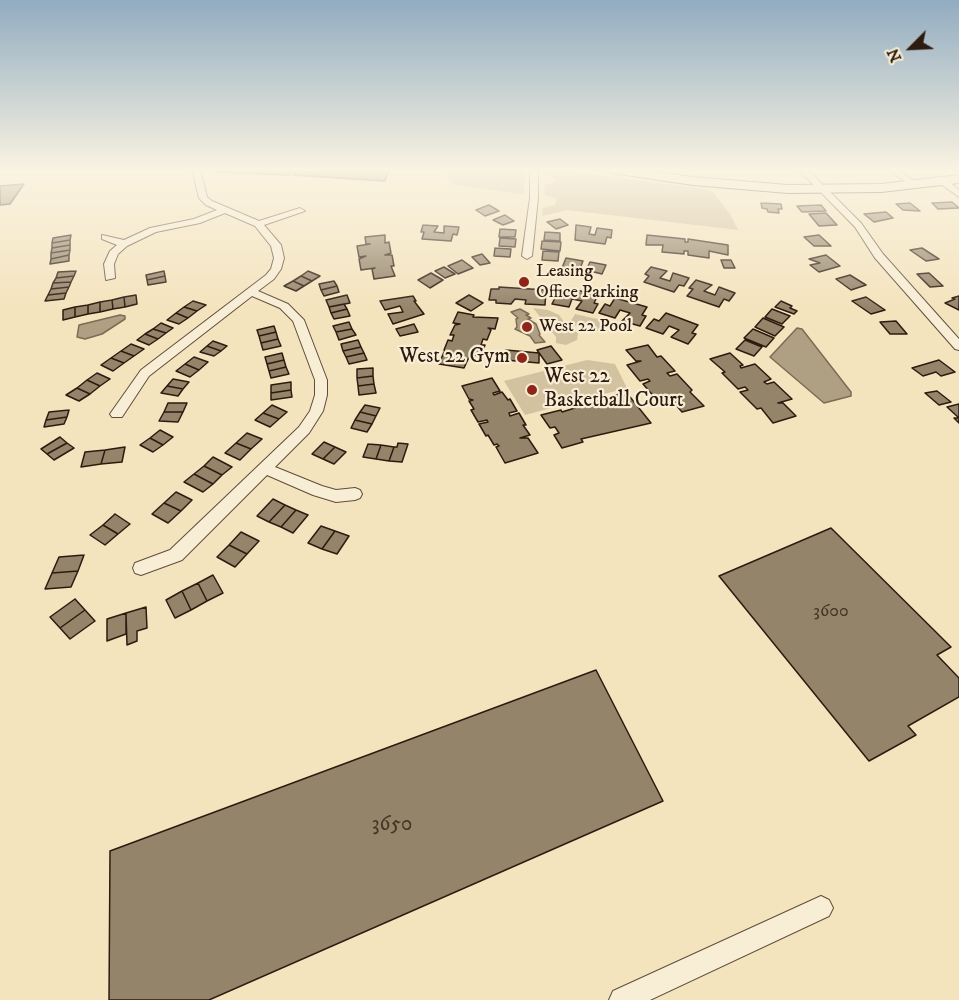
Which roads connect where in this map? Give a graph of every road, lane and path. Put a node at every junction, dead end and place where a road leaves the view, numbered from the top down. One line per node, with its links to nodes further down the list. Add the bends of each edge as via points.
1 (210, 216): 8 (street, via 153,230)
2 (238, 216): 6 (street)
3 (285, 216): 6 (street)
4 (532, 216): 9 (street)
5 (848, 216): 13 (street)
6 (258, 224): 11 (street, via 276,245 279,258 270,277)
7 (105, 237): 8 (street)
8 (124, 244): 10 (street, via 109,264)
9 (527, 256)
10 (110, 278)
11 (251, 292): 15 (street, via 146,372); 16 (street, via 285,306 298,320 322,387 316,411 304,430)
12 (959, 331): 13 (street)
13 (946, 332): 14 (street)
14 (959, 346)
15 (117, 414)
16 (265, 468): 17 (street, via 318,491 336,496); 18 (street, via 176,555)
17 (355, 494)
18 (141, 568)
19 (821, 908): 20 (street)
20 (622, 1000)

